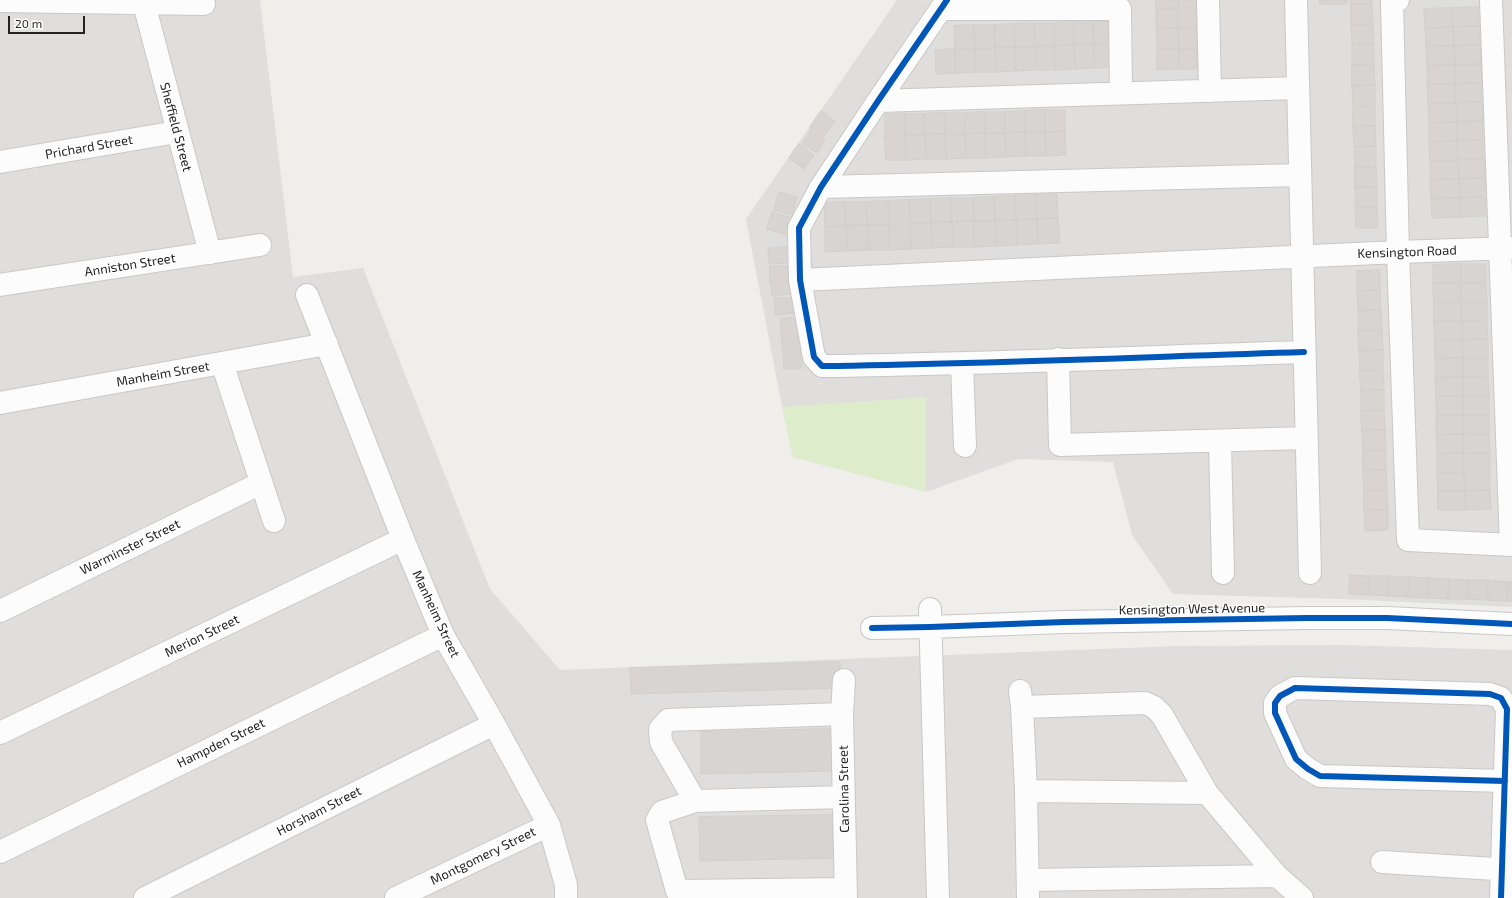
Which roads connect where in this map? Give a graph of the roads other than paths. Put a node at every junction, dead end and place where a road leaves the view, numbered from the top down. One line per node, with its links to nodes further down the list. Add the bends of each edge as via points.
1 (1208, 0): 10 (street)
2 (1296, 0): 9 (street)
3 (1398, 0): 19 (street, via 1392,2)
4 (1491, 0): 18 (street)
5 (0, 1): 6 (street)
6 (143, 2): 7 (street); 13 (street, Sheffield Street)
7 (204, 4)
8 (944, 5): 11 (street, via 1120,9); 12 (street)
9 (1298, 88): 10 (street); 15 (street)
10 (1210, 91): 11 (street)
11 (1121, 93): 12 (street)
12 (878, 101): 16 (street)
13 (177, 132): 14 (street, Prichard Street); 20 (street, Sheffield Street)
14 (0, 162)
15 (1300, 175): 16 (street); 21 (street)
16 (821, 187): 22 (street, via 799,228)
17 (260, 245): 20 (street, Anniston Street)
18 (1506, 248): 19 (street, Kensington Road); 37 (street)
19 (1398, 252): 21 (street, Kensington Road); 37 (street, via 1408,540)
20 (210, 253): 23 (street, Anniston Street)
21 (1302, 256): 22 (street, Kensington Road); 26 (street)
22 (800, 280): 29 (street, via 814,357 822,366)
23 (0, 285)
24 (307, 295): 25 (street, Manheim Street)
25 (327, 344): 28 (street, Manheim Street); 36 (street, Manheim Street)
26 (1304, 352): 27 (street); 31 (street)
27 (1058, 359): 29 (street); 32 (street, via 1060,445)
28 (222, 363): 30 (street, Manheim Street); 34 (street)
29 (962, 364): 33 (street)
30 (0, 403)
31 (1306, 438): 32 (street); 39 (street)
32 (1220, 441): 38 (street)
33 (965, 446)
34 (261, 483): 35 (street); 40 (street, Warminster Street)
35 (274, 521)
36 (403, 539): 44 (street, Manheim Street); 48 (street, Merion Street)
37 (1512, 545)
38 (1223, 573)
39 (1310, 573)
40 (0, 611)
41 (930, 618): 42 (street, Kensington West Avenue, via 1064,622 1387,618); 43 (street, Kensington West Avenue); 64 (street)
42 (1512, 624)
43 (872, 628)
44 (443, 634): 47 (street, Manheim Street); 55 (street, Hampden Street)
45 (844, 680): 46 (street, Carolina Street)
46 (842, 714): 52 (street, Carolina Street); 53 (street, via 668,720 660,729 661,742)
47 (494, 724): 54 (street, Manheim Street); 61 (street, Horsham Street)
48 (0, 733)
49 (1505, 781): 49 (street, via 1320,776 1296,759 1275,713 1275,703 1280,696 1295,688 1490,694 1501,698 1507,709); 57 (street)
50 (1026, 791): 51 (street); 51 (street, via 1021,699 1145,703 1154,707 1162,715); 59 (street)
51 (1207, 793): 58 (street)
52 (844, 798): 53 (street); 60 (street, Carolina Street)
53 (695, 801): 60 (street, via 662,812 657,820 677,891)
54 (549, 825): 62 (street, Montgomery Street); 63 (street, Manheim Street, via 566,885)
55 (0, 852)
56 (1382, 862): 57 (street)
57 (1507, 870): 66 (street)
58 (1277, 876): 59 (street); 65 (street)
59 (1028, 889)
60 (846, 894)
61 (145, 898)
62 (396, 898)
63 (566, 898)
64 (938, 898)
65 (1302, 898)
66 (1501, 898)

